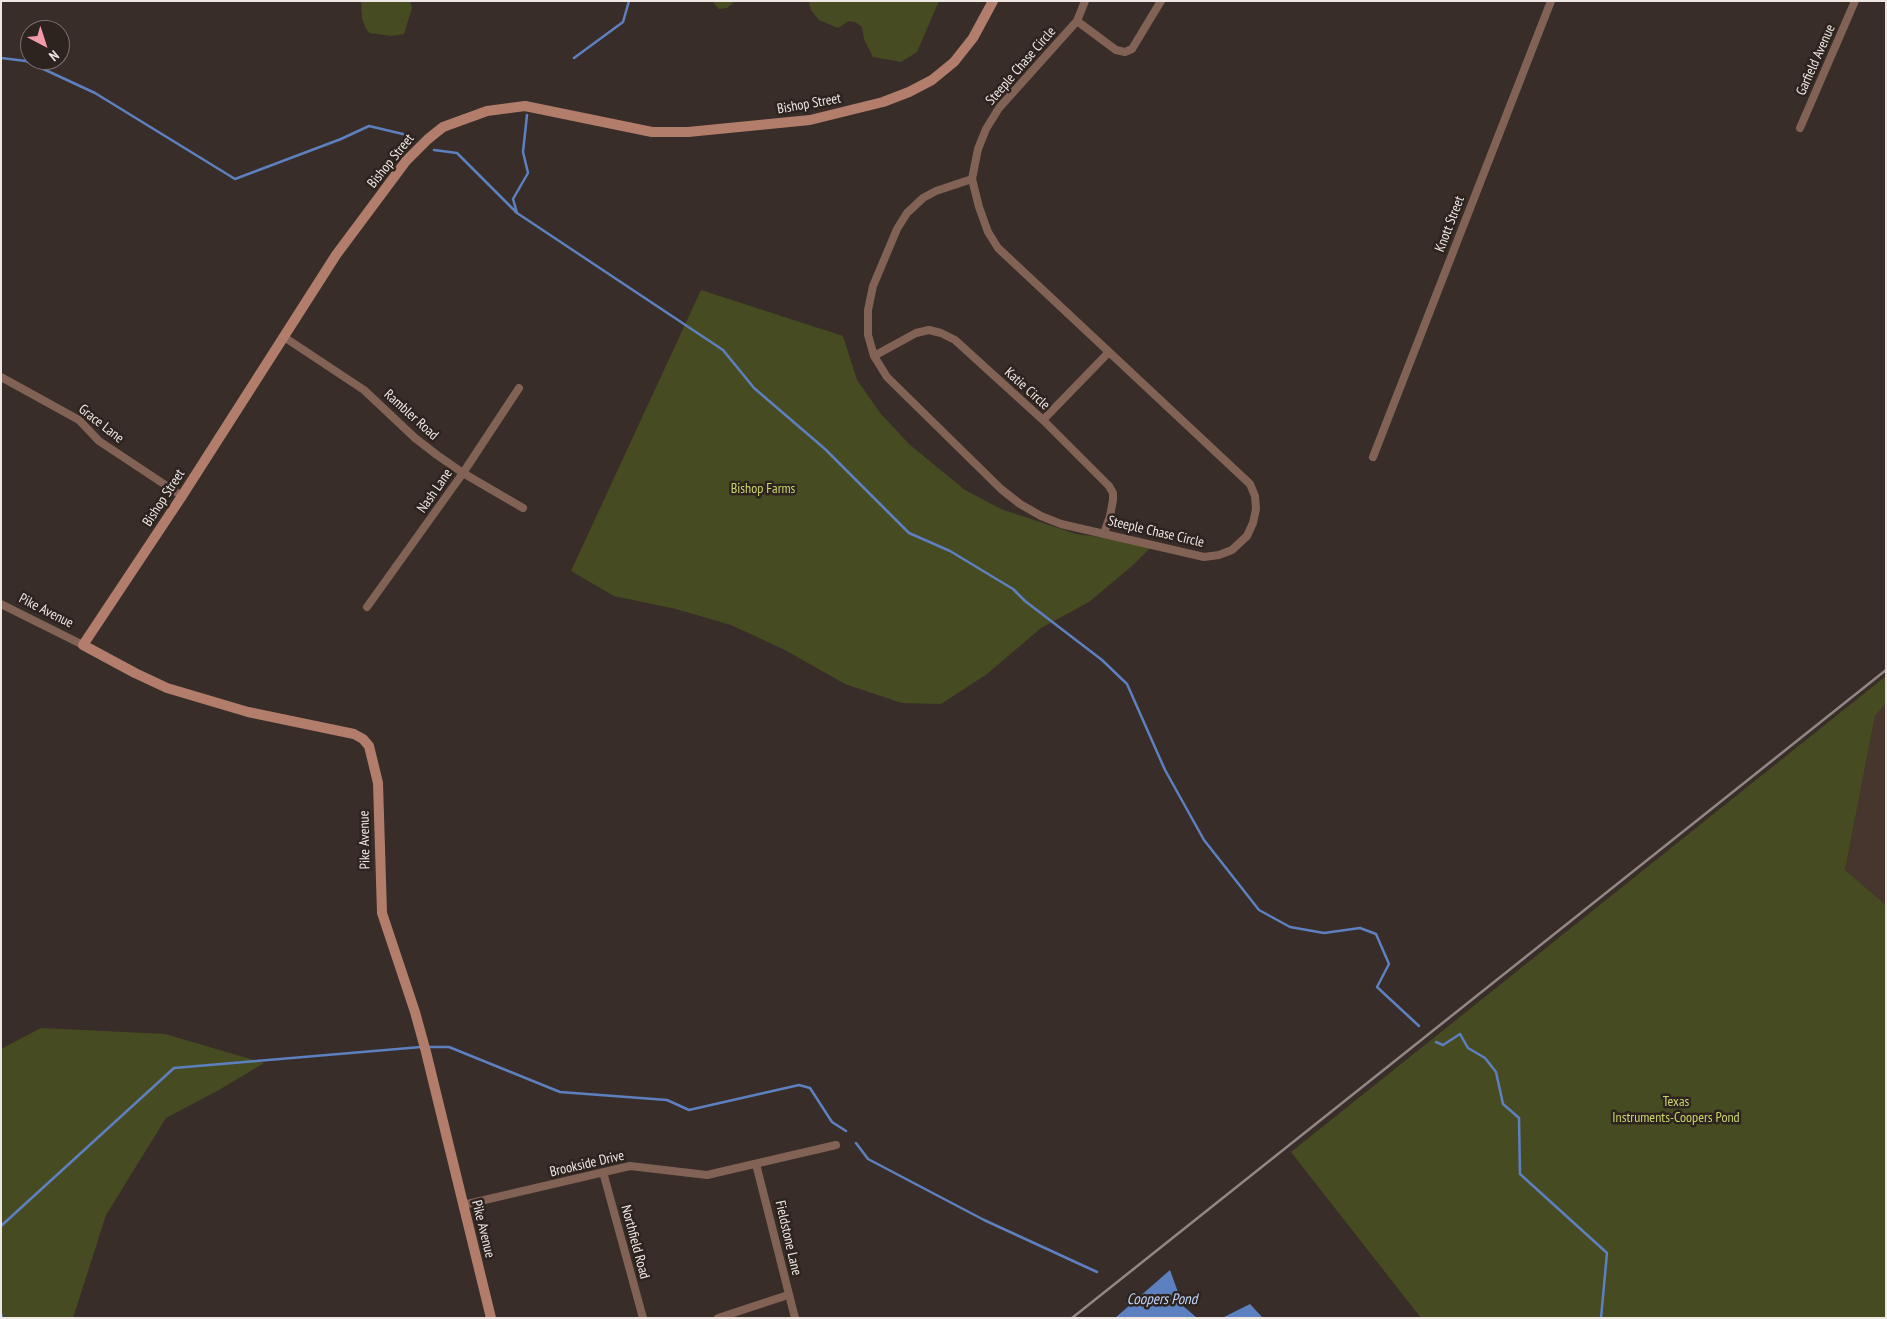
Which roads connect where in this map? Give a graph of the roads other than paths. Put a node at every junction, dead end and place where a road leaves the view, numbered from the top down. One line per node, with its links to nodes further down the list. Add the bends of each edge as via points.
1 (993, 1): 9 (street, Bishop Street, via 973,38 954,62 932,80 883,102 810,120 688,132 652,132 525,106 487,111 443,126 406,161 336,255)
2 (1085, 1): 6 (street, Steeple Chase Circle)
3 (1162, 1): 6 (street, via 1132,49 1124,52 1116,50)
4 (1551, 1): 15 (street, Knott Street)
5 (1855, 1): 7 (street, Garfield Avenue)
6 (1077, 21): 8 (street, Steeple Chase Circle, via 999,108 978,149)
7 (1800, 128)
8 (972, 179): 10 (street, Steeple Chase Circle, via 988,232 998,248); 11 (street, Steeple Chase Circle, via 923,198 896,229 872,286 868,335)
9 (284, 338): 16 (street, Rambler Road, via 364,390 415,438); 17 (street, Bishop Street)
10 (1109, 352): 14 (street); 19 (street, Steeple Chase Circle, via 1250,484 1256,509 1247,536 1232,550 1219,555 1204,557 1183,553)
11 (874, 356): 14 (street, Katie Circle, via 916,334 929,330 941,333 954,340); 19 (street, Steeple Chase Circle, via 895,387 1020,504 1061,524)
12 (1, 377): 17 (street, Grace Lane, via 79,420 99,441)
13 (519, 388): 16 (street, Nash Lane)
14 (1043, 420): 19 (street, Katie Circle, via 1113,493)
15 (1372, 457)
16 (463, 473): 18 (street, Rambler Road); 21 (street, Nash Lane)
17 (182, 496): 22 (street, Bishop Street)
18 (523, 508)
19 (1104, 533)
20 (1, 604): 22 (street, Pike Avenue)
21 (367, 607)
22 (84, 645): 26 (street, Pike Avenue, via 166,688 248,712 354,734 369,746 378,783 382,913 425,1048)
23 (836, 1145): 24 (street, Brookside Drive)
24 (756, 1164): 25 (street, Brookside Drive, via 706,1175 630,1166); 27 (street, Fieldstone Lane)
25 (603, 1172): 26 (street, Brookside Drive); 29 (street, Northfield Road)
26 (463, 1205): 28 (street, Pike Avenue)
27 (788, 1295): 30 (street); 31 (street, Fieldstone Lane)
28 (491, 1318)
29 (643, 1318)
30 (718, 1318)
31 (795, 1318)

